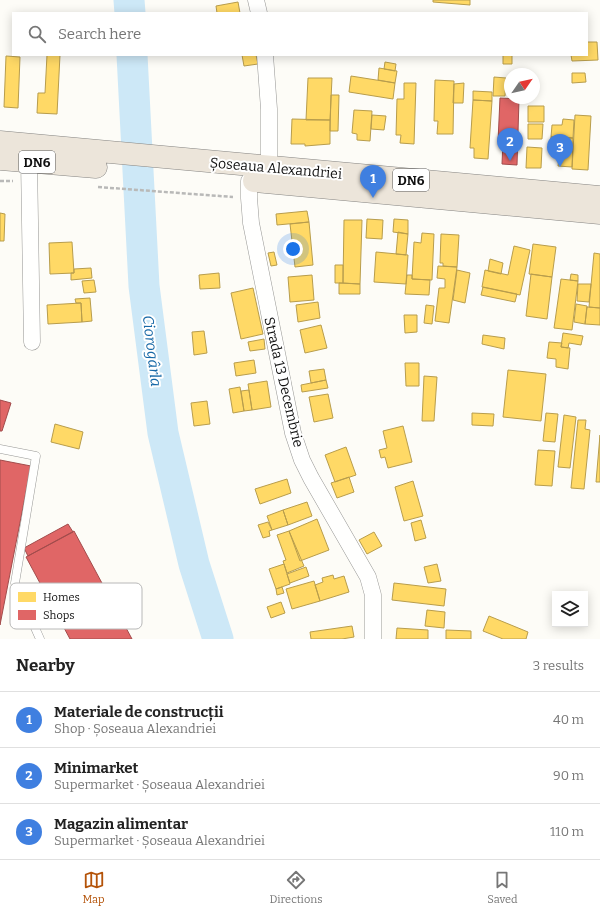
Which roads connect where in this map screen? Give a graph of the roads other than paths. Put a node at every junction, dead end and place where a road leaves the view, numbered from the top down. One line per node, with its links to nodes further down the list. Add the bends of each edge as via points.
1 (256, 0): 2 (street)
2 (259, 12)
3 (265, 56): 8 (street, via 269,109)
4 (0, 142): 5 (highway, Șoseaua Alexandriei / DN6)
5 (70, 156): 7 (highway, Șoseaua Alexandriei / DN6); 9 (highway, Șoseaua Alexandriei / DN6)
6 (0, 159): 7 (highway, Șoseaua Alexandriei / DN6)
7 (29, 161): 13 (street)
8 (269, 168): 9 (highway, Șoseaua Alexandriei / DN6); 11 (highway, Șoseaua Alexandriei / DN6)
9 (224, 180): 10 (highway, Șoseaua Alexandriei / DN6)
10 (249, 181): 12 (highway, Șoseaua Alexandriei / DN6); 18 (street, Strada 13 Decembrie, via 251,223 293,433 311,478 368,577 373,595)
11 (600, 197)
12 (600, 213)
13 (32, 342)
14 (0, 449): 15 (lane, via 36,456)
15 (15, 583)
16 (36, 629): 17 (lane)
17 (40, 639)
18 (373, 639)

